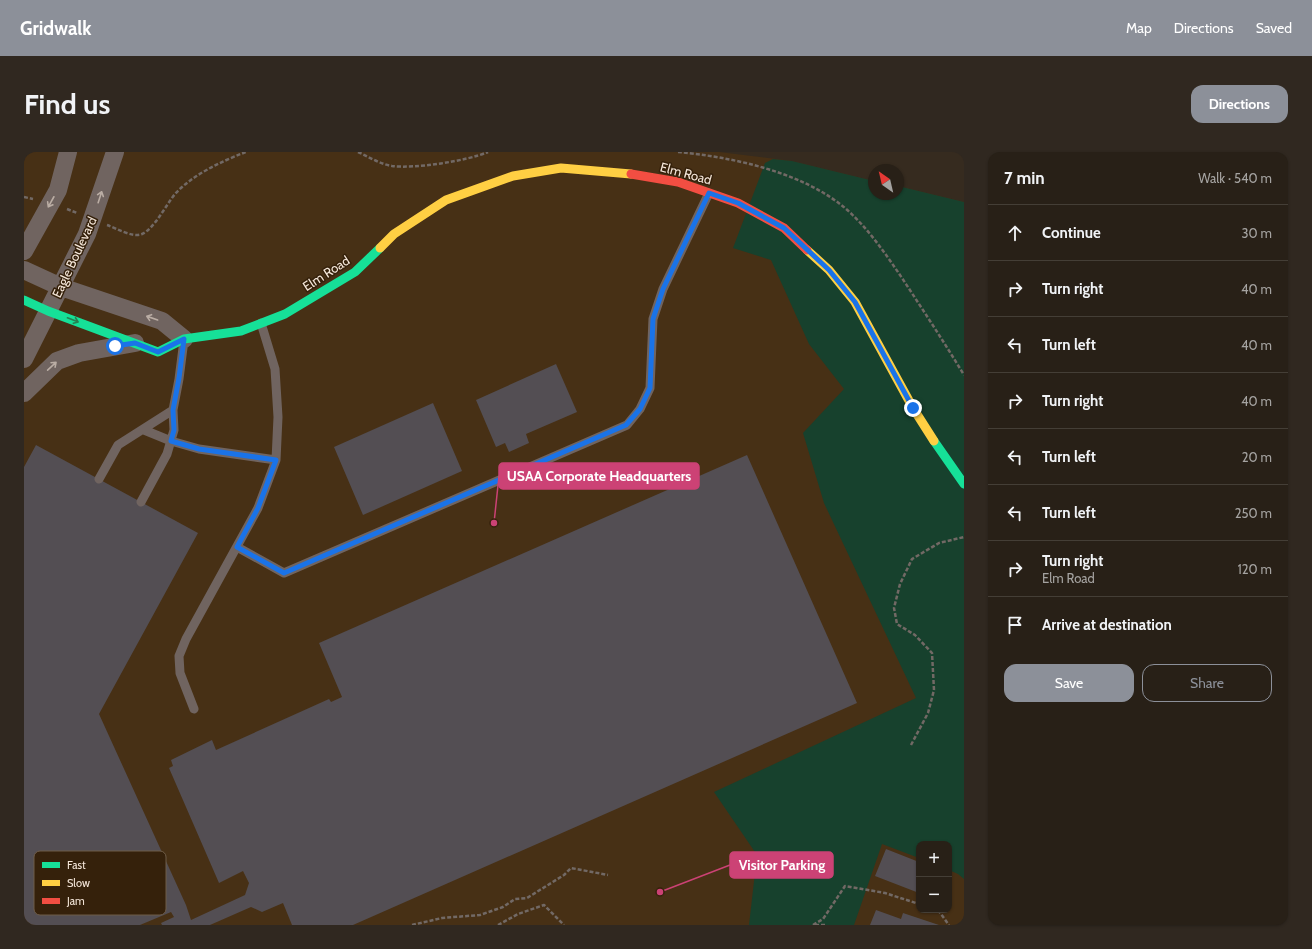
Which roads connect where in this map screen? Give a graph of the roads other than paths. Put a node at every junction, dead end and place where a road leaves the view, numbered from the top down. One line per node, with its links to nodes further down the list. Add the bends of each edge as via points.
1 (68, 152): 4 (street, one-way to 4, via 58,190)
2 (115, 152): 6 (street, Eagle Boulevard, one-way to 2, via 87,234)
3 (709, 193): 9 (street, Elm Road, via 678,182 620,172 561,168 513,176 446,200 394,234 355,272 285,314); 19 (street, Elm Road, via 738,203 784,228 829,270 855,302 913,408); 21 (lane, via 663,289 653,319 650,388 640,409 626,425 284,573)
4 (24, 251)
5 (24, 270): 6 (street)
6 (61, 287): 8 (street, Eagle Boulevard); 10 (street, one-way to 6, via 162,321)
7 (24, 300): 8 (street, Elm Road)
8 (48, 311): 11 (street, Elm Road, one-way to 11); 12 (street, Eagle Boulevard)
9 (260, 323): 10 (street, Elm Road, via 241,331); 17 (lane, via 275,369 278,417)
10 (184, 339): 11 (street, Elm Road, via 158,352); 14 (lane)
11 (135, 343): 13 (street, one-way to 11, via 57,361)
12 (24, 359)
13 (24, 392)
14 (173, 410): 15 (lane); 16 (lane, via 174,430)
15 (144, 430): 16 (lane); 18 (lane, via 118,445)
16 (171, 441): 17 (lane, via 199,449); 20 (lane, via 167,454)
17 (276, 460): 21 (lane, via 258,508)
18 (99, 479)
19 (964, 484)
20 (141, 502)
21 (237, 547): 22 (lane, via 179,656 180,673)
22 (194, 709)

